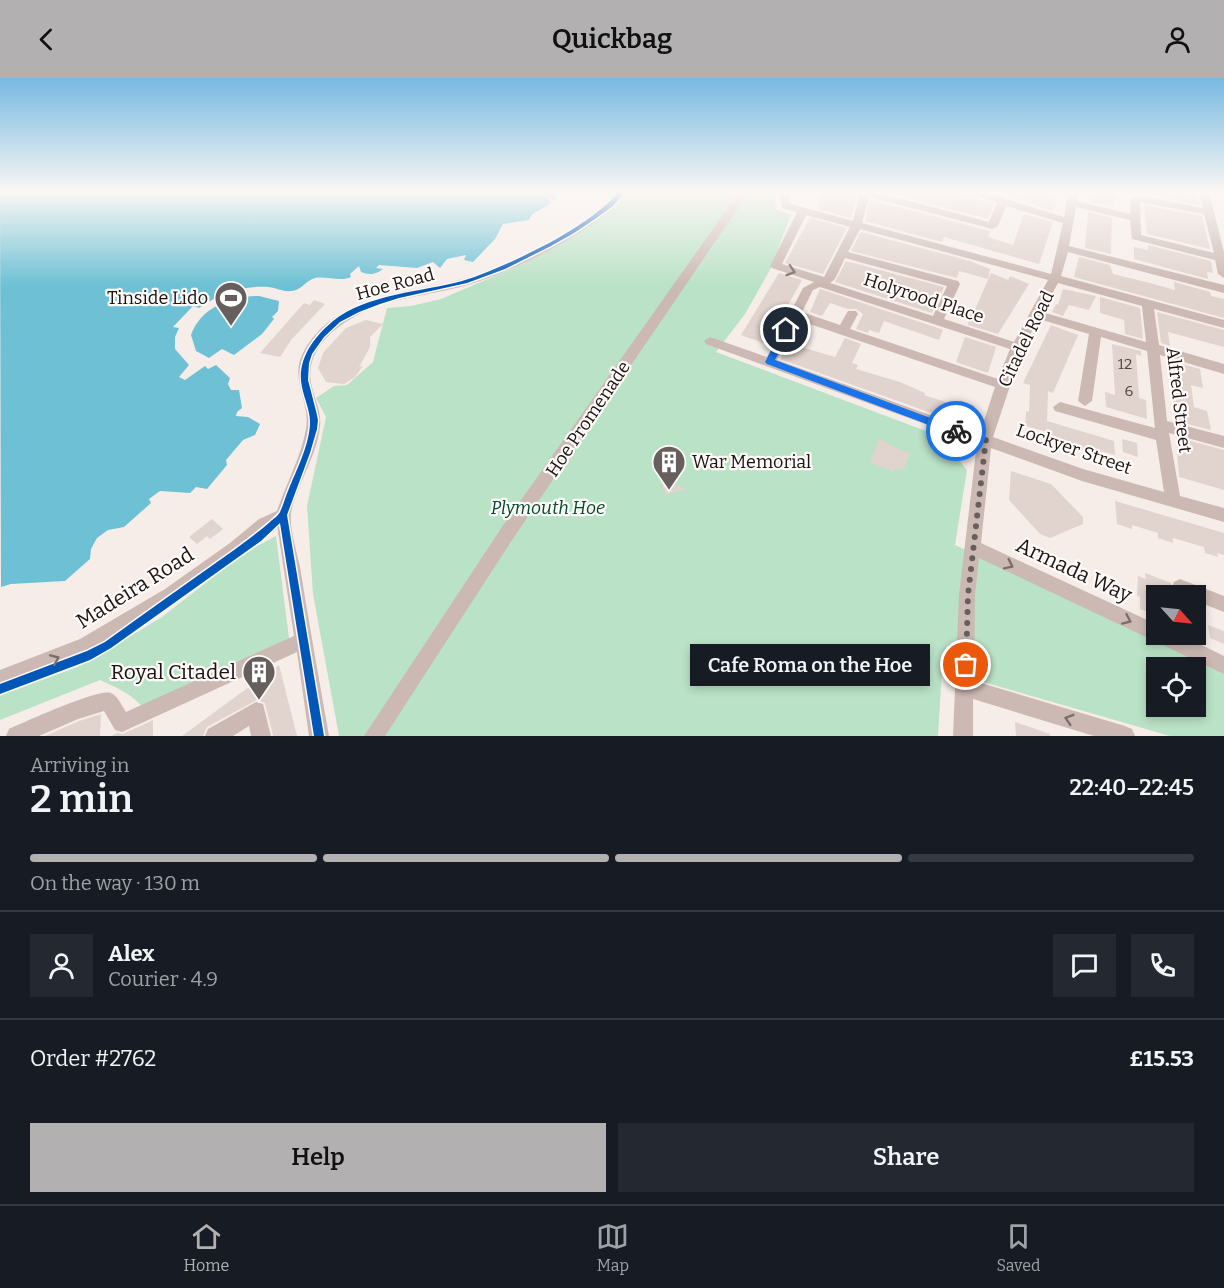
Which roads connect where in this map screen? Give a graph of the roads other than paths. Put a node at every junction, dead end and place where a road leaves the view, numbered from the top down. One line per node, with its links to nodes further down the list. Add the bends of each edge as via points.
1 (1069, 222): 11 (street, Citadel Road)
2 (584, 223): 38 (street, Hoe Road, via 554,242 464,282 369,305 344,315 327,329 307,357 303,387 314,423)
3 (723, 223): 53 (street, Hoe Promenade, via 508,532)
4 (797, 223): 16 (street, Holyrood Place, one-way to 16, via 776,266)
5 (852, 223): 9 (street)
6 (980, 223): 7 (street, via 993,226)
7 (995, 223)
8 (1135, 223): 13 (street, via 1136,237 1141,240)
9 (857, 224): 12 (street); 15 (street)
10 (1219, 235): 13 (street)
11 (1064, 248): 15 (street, Citadel Road); 17 (street)
12 (841, 254): 16 (street, via 829,279); 22 (street, via 954,284)
13 (1220, 258): 14 (street)
14 (1224, 274)
15 (1055, 278): 18 (street); 21 (street, Citadel Road)
16 (821, 282): 19 (street, via 809,288); 22 (street, Holyrood Place)
17 (1224, 289)
18 (1148, 304): 23 (street); 28 (street, Alfred Street)
19 (794, 314): 24 (street); 29 (street)
20 (852, 314): 24 (street)
21 (1036, 314): 25 (street); 27 (street, Citadel Road)
22 (937, 321): 27 (street, Holyrood Place)
23 (1224, 324)
24 (842, 332): 31 (street)
25 (1095, 333): 28 (street); 32 (street)
26 (710, 341): 29 (street, Lockyer Street)
27 (1017, 348): 31 (street, Citadel Road)
28 (1153, 349): 30 (street); 34 (street, Alfred Street)
29 (770, 362): 35 (street, Lockyer Street, via 954,431)
30 (1224, 369)
31 (1002, 385): 35 (street, Citadel Road)
32 (1085, 401)
33 (1060, 407): 34 (street)
34 (1162, 430): 36 (street); 37 (street, Alfred Street)
35 (986, 439): 37 (street, Lockyer Street, via 1082,475); 40 (street, Citadel Road)
36 (1224, 442)
37 (1173, 500): 39 (street, Lockyer Street)
38 (283, 515): 44 (street, Hoe Road); 47 (street, Madeira Road, one-way to 38, via 85,646 171,595 264,524)
39 (1224, 515)
40 (972, 547): 43 (street, Armada Way, one-way to 43); 48 (street, Citadel Road)
41 (1206, 596): 42 (street)
42 (1224, 603)
43 (1146, 628)
44 (304, 640): 49 (street, via 122,723 108,701); 52 (street, Hoe Road)
45 (1192, 645): 46 (street, Armada Way)
46 (1224, 665)
47 (0, 679)
48 (966, 688): 54 (street, Citadel Road); 55 (street, one-way to 48)
49 (16, 736)
50 (215, 736): 51 (street, via 256,711)
51 (261, 736)
52 (319, 736)
53 (374, 736)
54 (963, 736)
55 (1125, 736)

